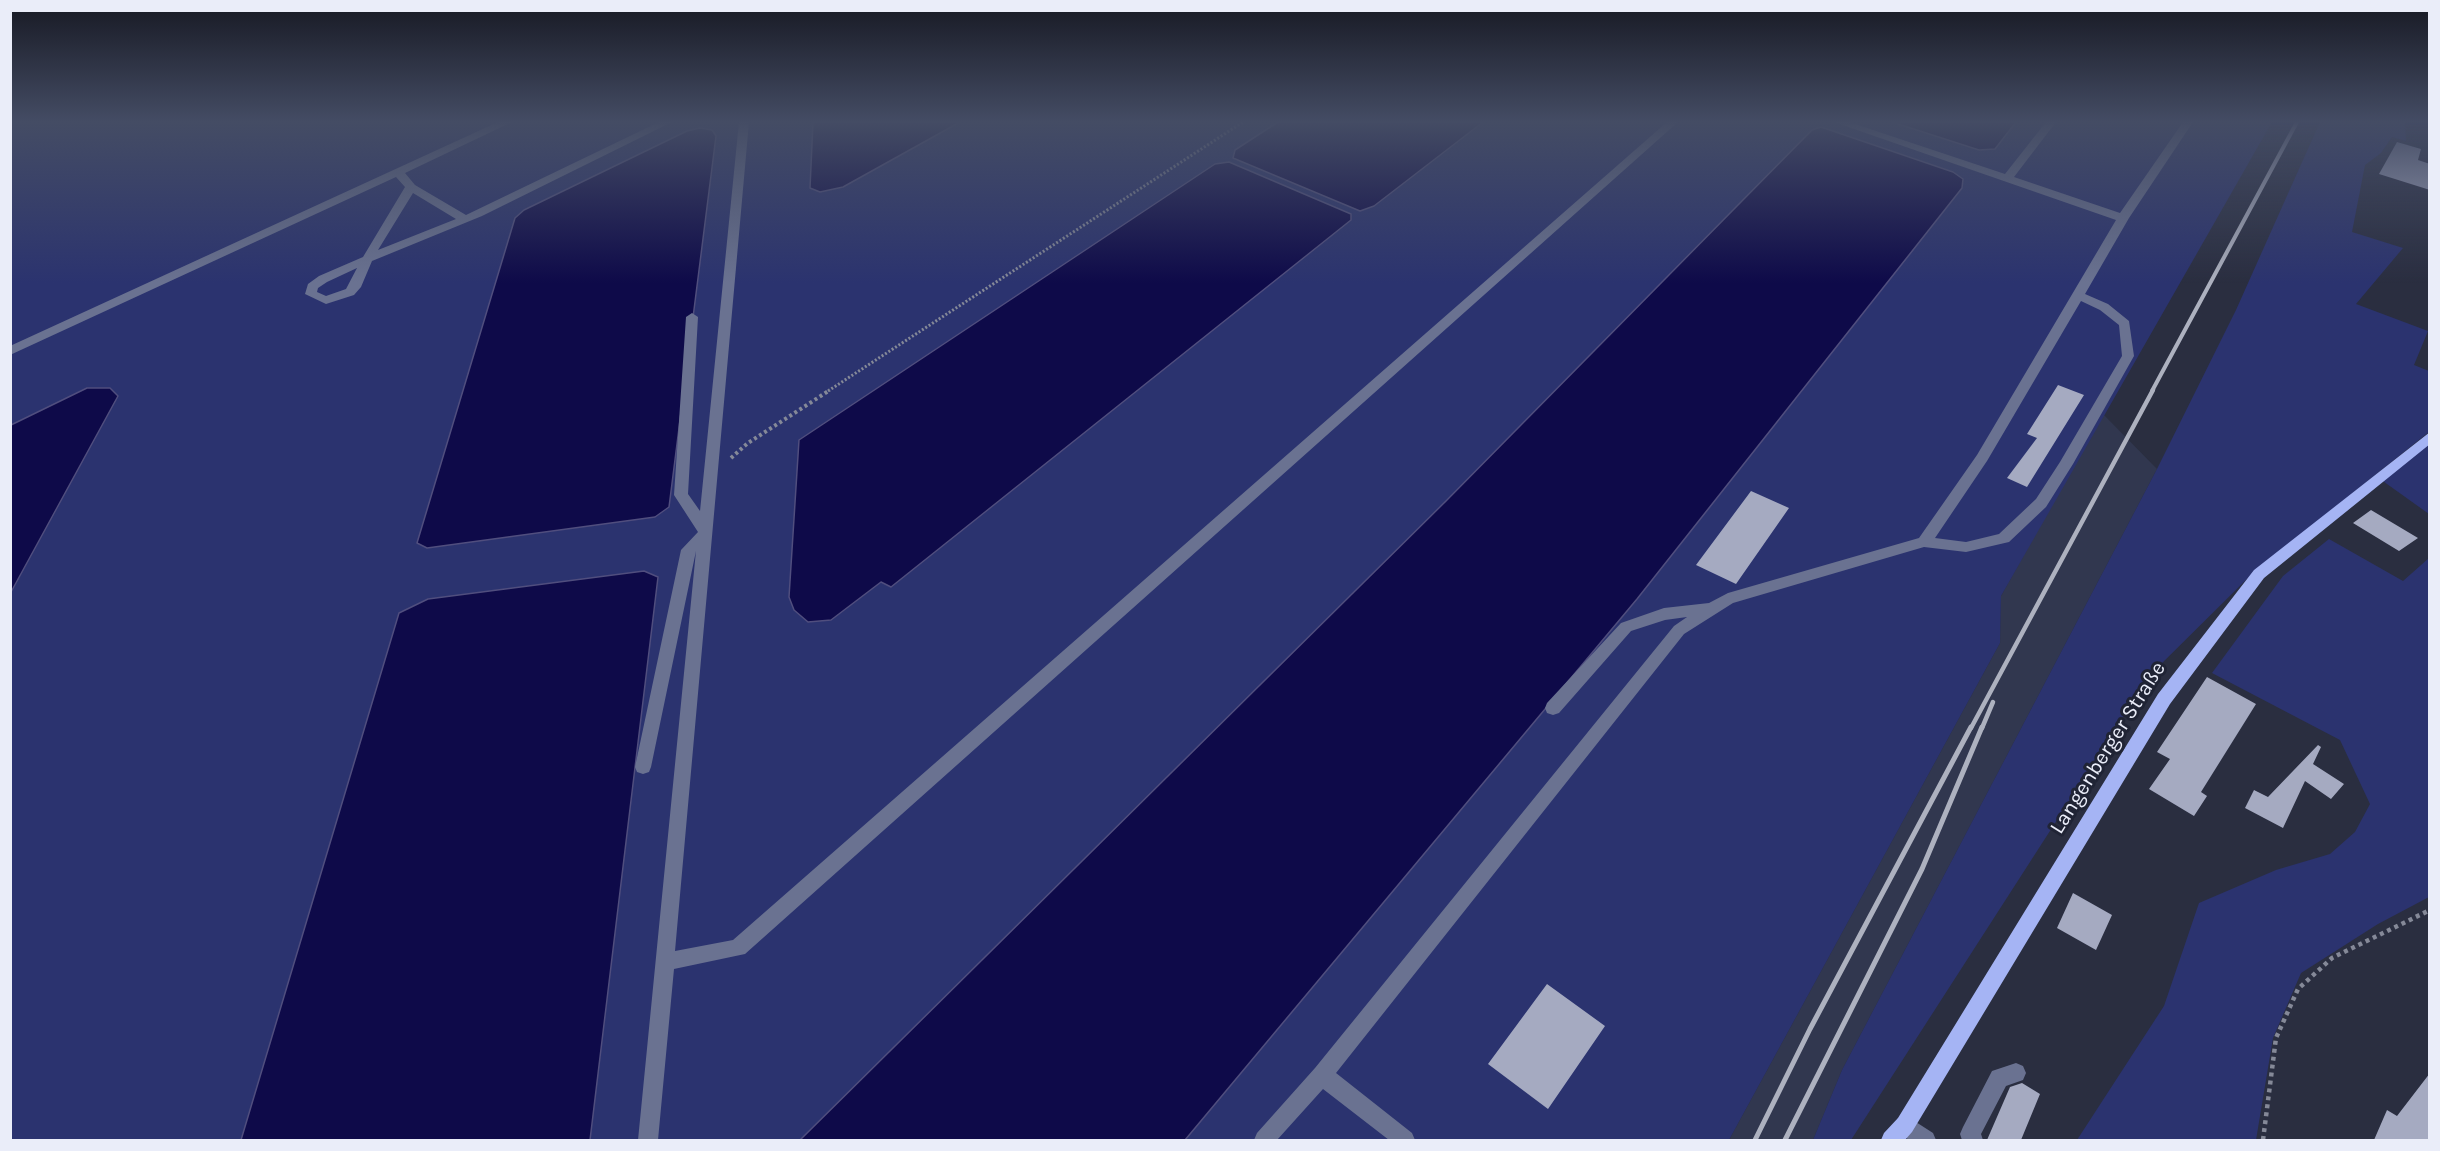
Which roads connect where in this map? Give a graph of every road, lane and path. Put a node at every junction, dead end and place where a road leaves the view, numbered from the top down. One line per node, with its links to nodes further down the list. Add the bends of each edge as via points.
1 (390, 176): 16 (lane)
2 (401, 176): 11 (lane)
3 (555, 176): 13 (lane)
4 (739, 176): 18 (lane)
5 (1160, 176): 18 (path, via 748,443)
6 (1612, 176): 25 (lane, via 738,948)
7 (1997, 176): 10 (lane)
8 (2010, 176): 10 (lane)
9 (2152, 176): 12 (lane)
10 (2007, 179): 12 (lane)
11 (411, 187): 13 (lane); 13 (lane, via 368,259)
12 (2123, 218): 14 (lane)
13 (465, 219)
14 (2078, 295): 20 (lane, via 1982,458); 20 (lane, via 2104,307 2125,324 2128,356 2060,474 2041,503 2004,538 1966,547)
15 (692, 317): 19 (lane, via 681,495)
16 (10, 351)
17 (2430, 436): 28 (main road, Langenberger Straße, via 2259,574 2163,699)
18 (712, 475): 19 (lane)
19 (707, 532): 23 (lane, via 688,550); 25 (lane)
20 (1924, 542): 21 (lane, via 1728,599)
21 (1713, 608): 22 (lane, via 1664,614 1626,627); 27 (lane, via 1679,630)
22 (1553, 708)
23 (643, 767)
24 (2430, 910): 34 (path, via 2332,958 2298,989 2276,1038)
25 (665, 962): 29 (lane)
26 (2016, 1073): 33 (lane, via 1999,1078 1970,1134)
27 (1322, 1075): 30 (lane); 31 (lane)
28 (1898, 1133): 32 (lane)
29 (648, 1140)
30 (1264, 1140)
31 (1405, 1140)
32 (1926, 1140)
33 (1973, 1140)
34 (2263, 1140)

